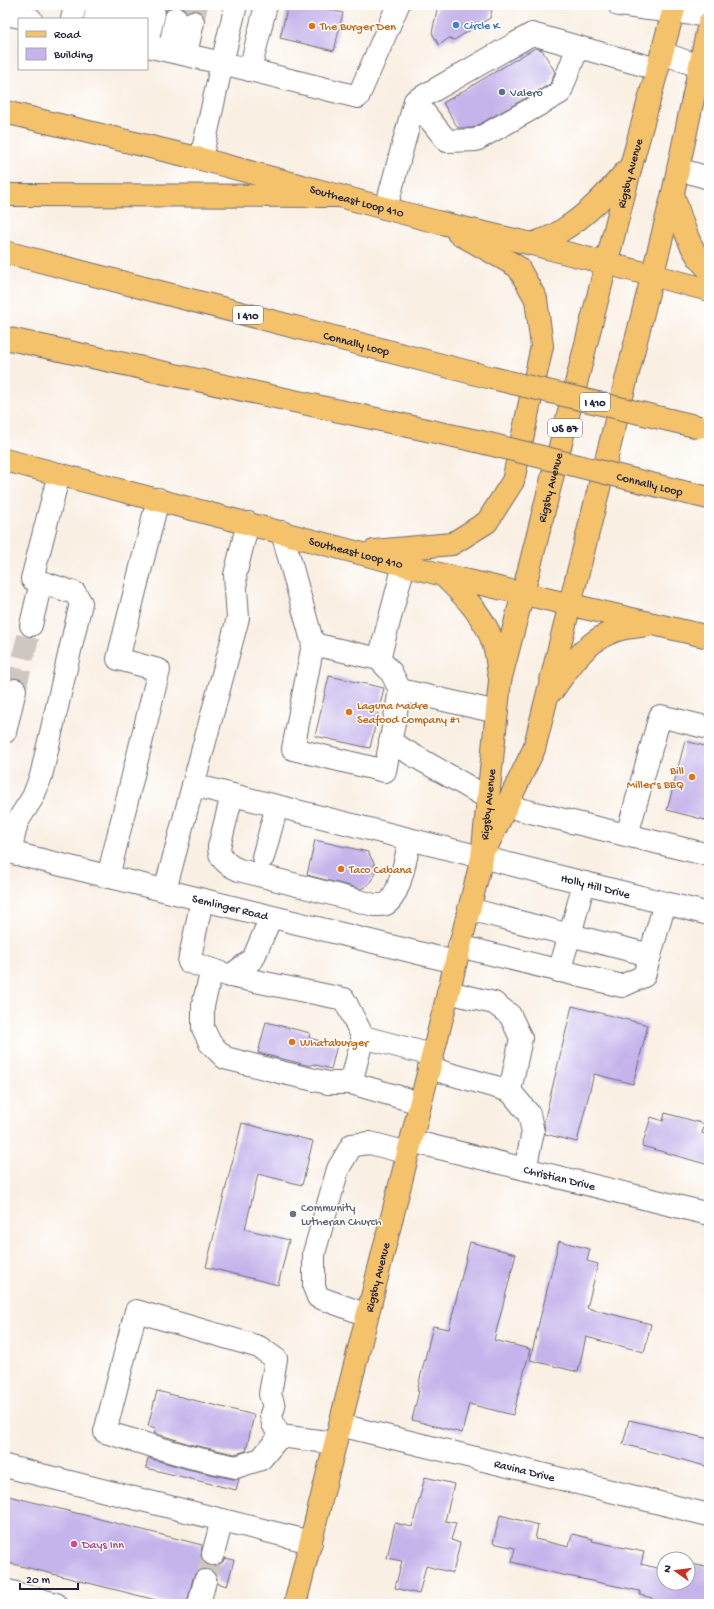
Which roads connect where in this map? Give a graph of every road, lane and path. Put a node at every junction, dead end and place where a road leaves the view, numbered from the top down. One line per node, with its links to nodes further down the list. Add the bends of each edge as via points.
1 (60, 5): 11 (street)
2 (75, 5): 12 (street)
3 (98, 5): 13 (street)
4 (236, 5): 21 (street)
5 (266, 5): 22 (street)
6 (398, 5): 22 (street, via 358,97)
7 (619, 5): 8 (street, via 649,10)
8 (675, 8): 10 (street); 20 (main road, Rigsby Avenue / US 87)
9 (136, 12): 14 (street)
10 (709, 16)
11 (56, 18)
12 (72, 18)
13 (95, 18)
14 (118, 18)
15 (184, 20): 19 (street)
16 (709, 23): 23 (main road, Rigsby Avenue / US 87)
17 (148, 44): 19 (street)
18 (578, 46): 20 (street); 24 (street, via 532,34); 24 (street, via 560,93 476,140 447,141)
19 (177, 52): 21 (street)
20 (660, 61): 23 (street); 27 (main road, Rigsby Avenue / US 87)
21 (222, 63): 22 (street); 26 (street)
22 (250, 70)
23 (704, 70): 28 (main road, Rigsby Avenue / US 87)
24 (415, 101): 33 (street)
25 (5, 112): 26 (main road, Southeast Loop 410)
26 (200, 159): 32 (main road, Southeast Loop 410)
27 (631, 166): 35 (main road, via 584,216 560,232); 37 (main road, Rigsby Avenue / US 87)
28 (678, 169): 29 (street); 30 (main road, Rigsby Avenue / US 87)
29 (709, 178)
30 (673, 193): 38 (main road, via 690,245); 39 (main road, Rigsby Avenue / US 87)
31 (5, 195): 32 (main road)
32 (339, 196): 33 (main road, Southeast Loop 410)
33 (386, 208): 34 (main road, Southeast Loop 410)
34 (437, 222): 35 (main road, Southeast Loop 410); 49 (main road, via 518,268 536,299 542,346 513,481 488,522 452,544)
35 (532, 244): 37 (main road, Southeast Loop 410)
36 (5, 252): 42 (main road, Connally Loop / I 410, bridge, via 492,378)
37 (607, 262): 39 (main road, Southeast Loop 410); 53 (main road, Rigsby Avenue / US 87)
38 (709, 270)
39 (653, 276): 40 (main road, Southeast Loop 410); 54 (main road, Rigsby Avenue / US 87)
40 (709, 290)
41 (5, 338): 45 (main road, Connally Loop, bridge, via 477,441)
42 (704, 428)
43 (5, 460): 44 (main road, Southeast Loop 410)
44 (59, 474): 46 (main road, Southeast Loop 410); 52 (street, via 32,579)
45 (709, 498)
46 (158, 499): 47 (main road, Southeast Loop 410); 78 (street, via 118,659 159,670)
47 (248, 523): 48 (main road, Southeast Loop 410); 68 (street, via 235,575 238,618)
48 (282, 532): 49 (main road, Southeast Loop 410); 58 (street)
49 (359, 552): 50 (main road, Southeast Loop 410)
50 (404, 564): 51 (main road, Southeast Loop 410); 59 (street)
51 (443, 575): 53 (main road, Southeast Loop 410); 60 (main road, via 481,618 494,645)
52 (41, 582): 56 (street); 74 (street, via 75,593 82,603 41,776 33,797 17,822)
53 (523, 594): 54 (main road, Southeast Loop 410); 60 (main road, Rigsby Avenue / US 87)
54 (570, 604): 55 (main road, Southeast Loop 410); 63 (main road, Rigsby Avenue / US 87)
55 (657, 624): 57 (main road, Southeast Loop 410); 63 (main road, via 624,628 590,644)
56 (31, 625)
57 (709, 637)
58 (313, 644): 59 (street); 67 (street, via 293,749 385,771)
59 (379, 659): 62 (street, via 391,672)
60 (500, 680): 64 (main road, Rigsby Avenue / US 87)
61 (15, 690): 66 (street)
62 (400, 690): 64 (street); 67 (street)
63 (546, 701): 70 (main road, Rigsby Avenue / US 87, via 534,749)
64 (497, 712): 70 (main road, Rigsby Avenue / US 87)
65 (709, 728): 72 (street, via 660,716)
66 (5, 732)
67 (390, 742): 70 (street)
68 (193, 785): 69 (street, Holly Hill Drive); 80 (street)
69 (232, 795): 71 (street, Holly Hill Drive); 73 (street, via 219,847 219,852 229,866 374,906 386,904 394,894)
70 (497, 802): 72 (street); 77 (main road, Rigsby Avenue / US 87)
71 (277, 806): 73 (street, Holly Hill Drive); 76 (street)
72 (627, 835): 75 (street)
73 (410, 840): 77 (street, Holly Hill Drive)
74 (7, 852): 78 (street, Semlinger Road)
75 (709, 855)
76 (263, 856)
77 (482, 858): 79 (street, Holly Hill Drive); 83 (main road, Rigsby Avenue / US 87)
78 (108, 876): 80 (street, Semlinger Road)
79 (584, 883): 82 (street, Holly Hill Drive); 86 (street)
80 (165, 890): 81 (street, Semlinger Road)
81 (202, 900): 85 (street, Semlinger Road); 90 (street, via 189,962)
82 (665, 903): 84 (street, Holly Hill Drive); 88 (street, Semlinger Road)
83 (469, 909): 86 (street); 87 (main road, Rigsby Avenue / US 87)
84 (709, 914)
85 (271, 917): 87 (street, Semlinger Road); 90 (street, via 253,959)
86 (570, 935): 88 (street); 89 (street)
87 (457, 954): 89 (street, Semlinger Road); 91 (main road, Rigsby Avenue / US 87)
88 (650, 955): 89 (street, Semlinger Road, via 644,976 622,986)
89 (559, 971)
90 (221, 973): 92 (street, via 344,999); 94 (street, via 203,1005 203,1028 210,1044 225,1058 328,1083)
91 (448, 992): 93 (main road, Rigsby Avenue / US 87); 95 (street, via 494,1003 510,1015 521,1038)
92 (363, 1037): 93 (street); 94 (street)
93 (431, 1062): 95 (street); 96 (main road, Rigsby Avenue / US 87)
94 (351, 1083): 96 (street)
95 (510, 1091): 98 (street, via 529,1114 533,1132)
96 (420, 1103): 97 (main road, Rigsby Avenue / US 87)
97 (410, 1147): 98 (street, Christian Drive); 100 (main road, Rigsby Avenue / US 87); 100 (street, Christian Drive, via 370,1143 352,1145 338,1169 314,1252 314,1287 318,1297)
98 (525, 1169): 99 (street, Christian Drive)
99 (709, 1214)
100 (367, 1315): 101 (main road, Rigsby Avenue / US 87)
101 (338, 1434): 102 (street, Ravina Drive); 104 (street, Ravina Drive); 106 (main road, Rigsby Avenue / US 87)
102 (280, 1436): 102 (street, via 260,1459 236,1467 190,1457 105,1432 136,1311 259,1346 276,1359 271,1414)
103 (5, 1466): 105 (street)
104 (709, 1515)
105 (222, 1520): 106 (street); 107 (street)
106 (310, 1542): 112 (main road, Rigsby Avenue / US 87)
107 (212, 1554)
108 (205, 1581): 111 (street)
109 (5, 1590): 110 (street)
110 (56, 1604)
111 (199, 1604)
112 (295, 1604)

